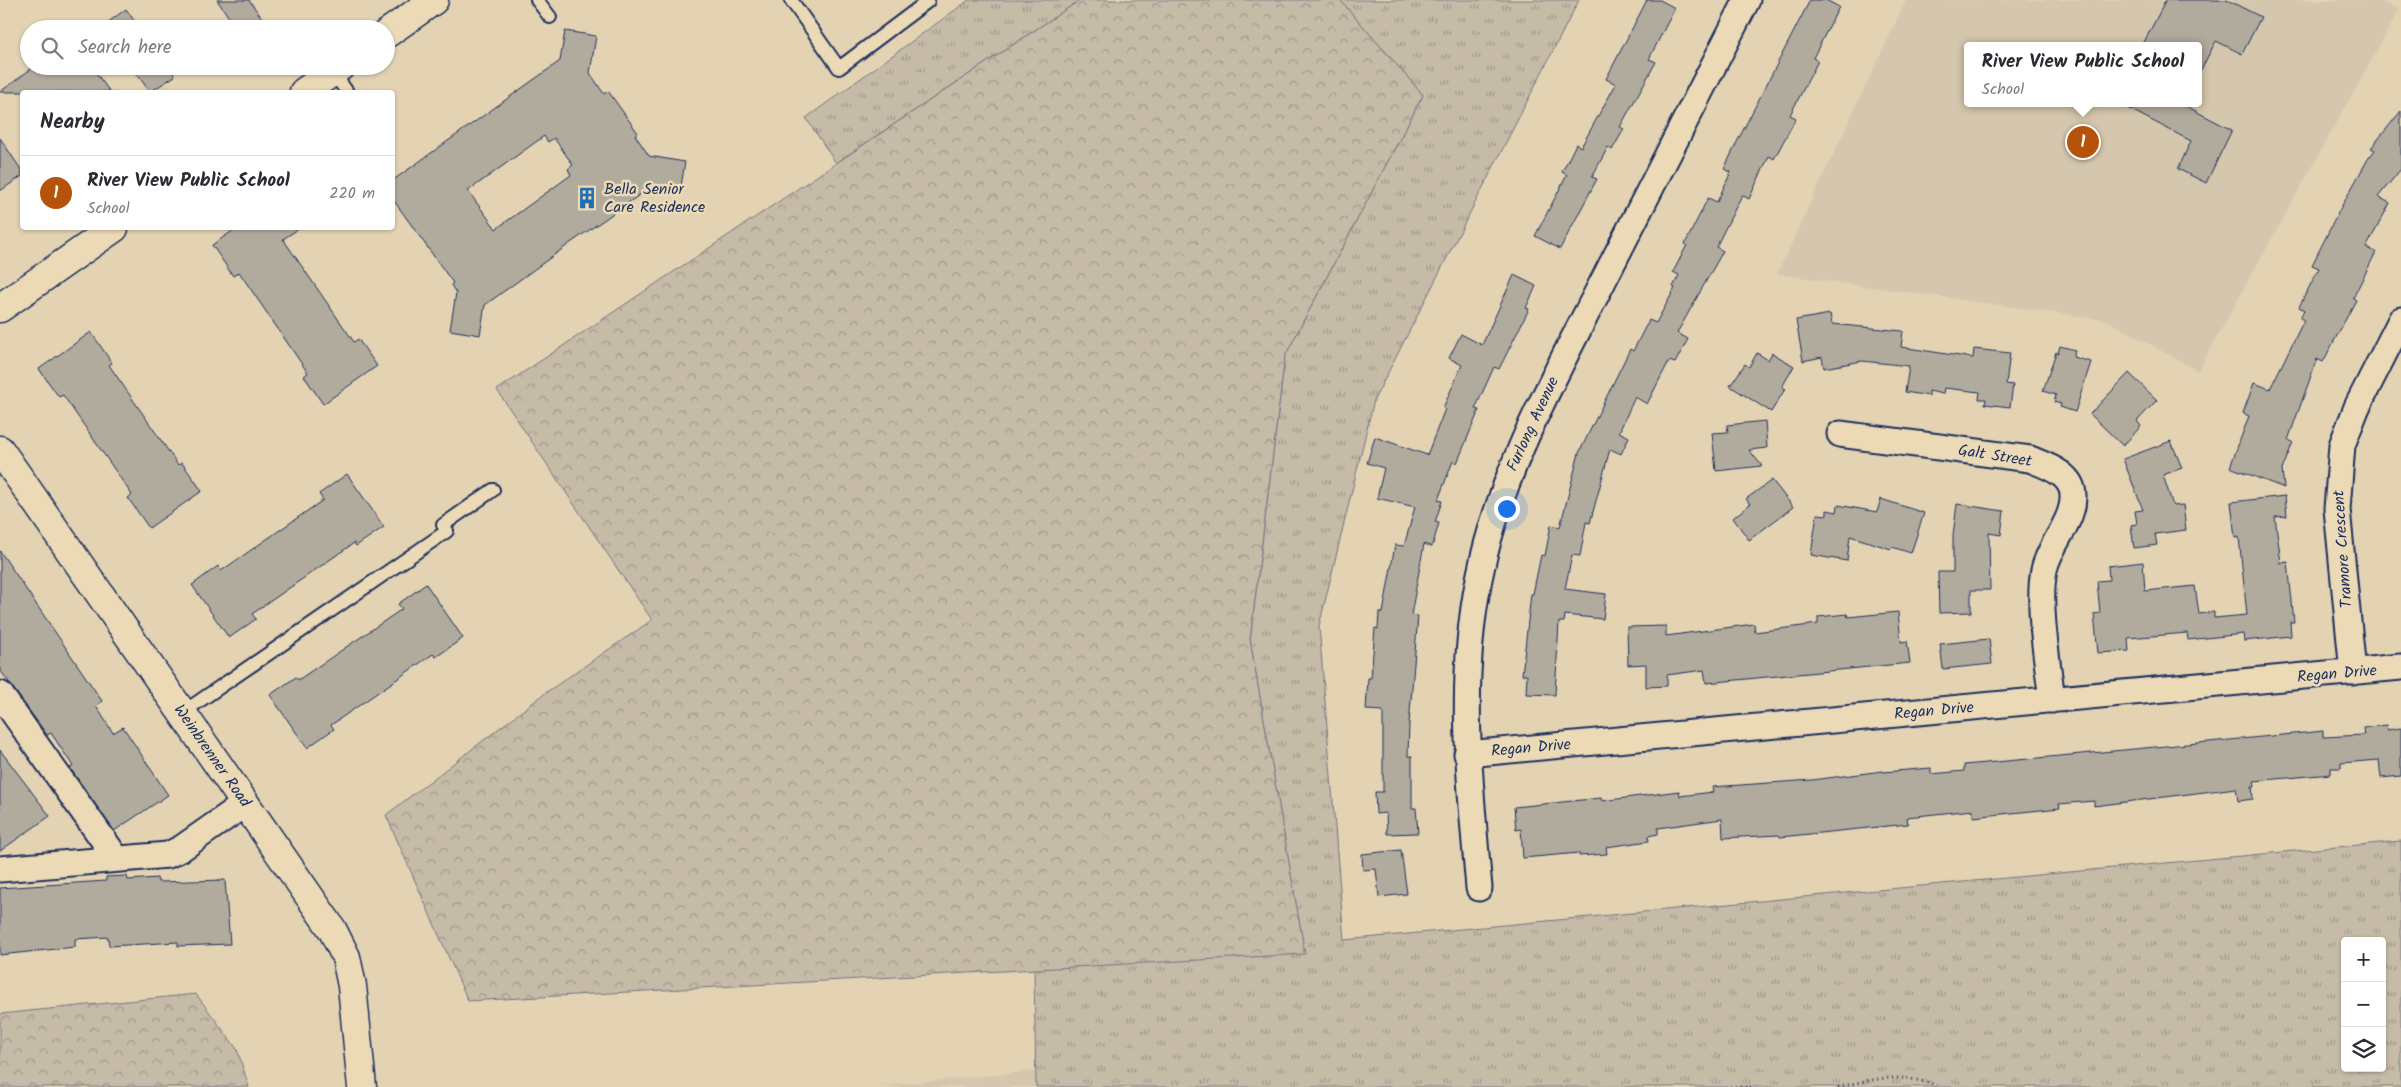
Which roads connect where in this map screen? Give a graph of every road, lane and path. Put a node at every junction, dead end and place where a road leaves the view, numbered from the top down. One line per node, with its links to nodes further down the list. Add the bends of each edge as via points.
1 (434, 0): 7 (street)
2 (537, 0): 6 (lane)
3 (791, 0): 5 (lane, via 840,68)
4 (1747, 0): 21 (street, Furlong Avenue, via 1535,416 1502,497 1486,548 1474,614 1466,705)
5 (928, 1)
6 (550, 17)
7 (395, 28)
8 (340, 77): 9 (street)
9 (309, 90)
10 (111, 230): 11 (street)
11 (0, 308)
12 (2401, 320): 17 (street, Tramore Crescent, via 2357,407 2342,445 2337,509)
13 (1840, 434): 19 (street, Galt Street, via 2030,459 2067,479 2074,495 2071,512 2050,550 2044,571 2043,608)
14 (0, 450): 20 (street, Weinbrenner Road)
15 (493, 490): 20 (lane, via 445,528)
16 (2401, 667): 17 (street, Regan Drive)
17 (2353, 672): 19 (street, Regan Drive)
18 (0, 694): 23 (street)
19 (2052, 700): 21 (street, Regan Drive)
20 (182, 712): 22 (street, Weinbrenner Road)
21 (1467, 754): 25 (street, Furlong Avenue)
22 (246, 803): 23 (street, via 175,852); 26 (street, Weinbrenner Road, via 314,902 346,957)
23 (117, 859): 24 (street)
24 (0, 869)
25 (1479, 888)
26 (362, 1087)
27 (1730, 1087): 28 (path)
28 (1754, 1087)
29 (1838, 1087): 30 (path, via 1903,1077)
30 (1941, 1087)

